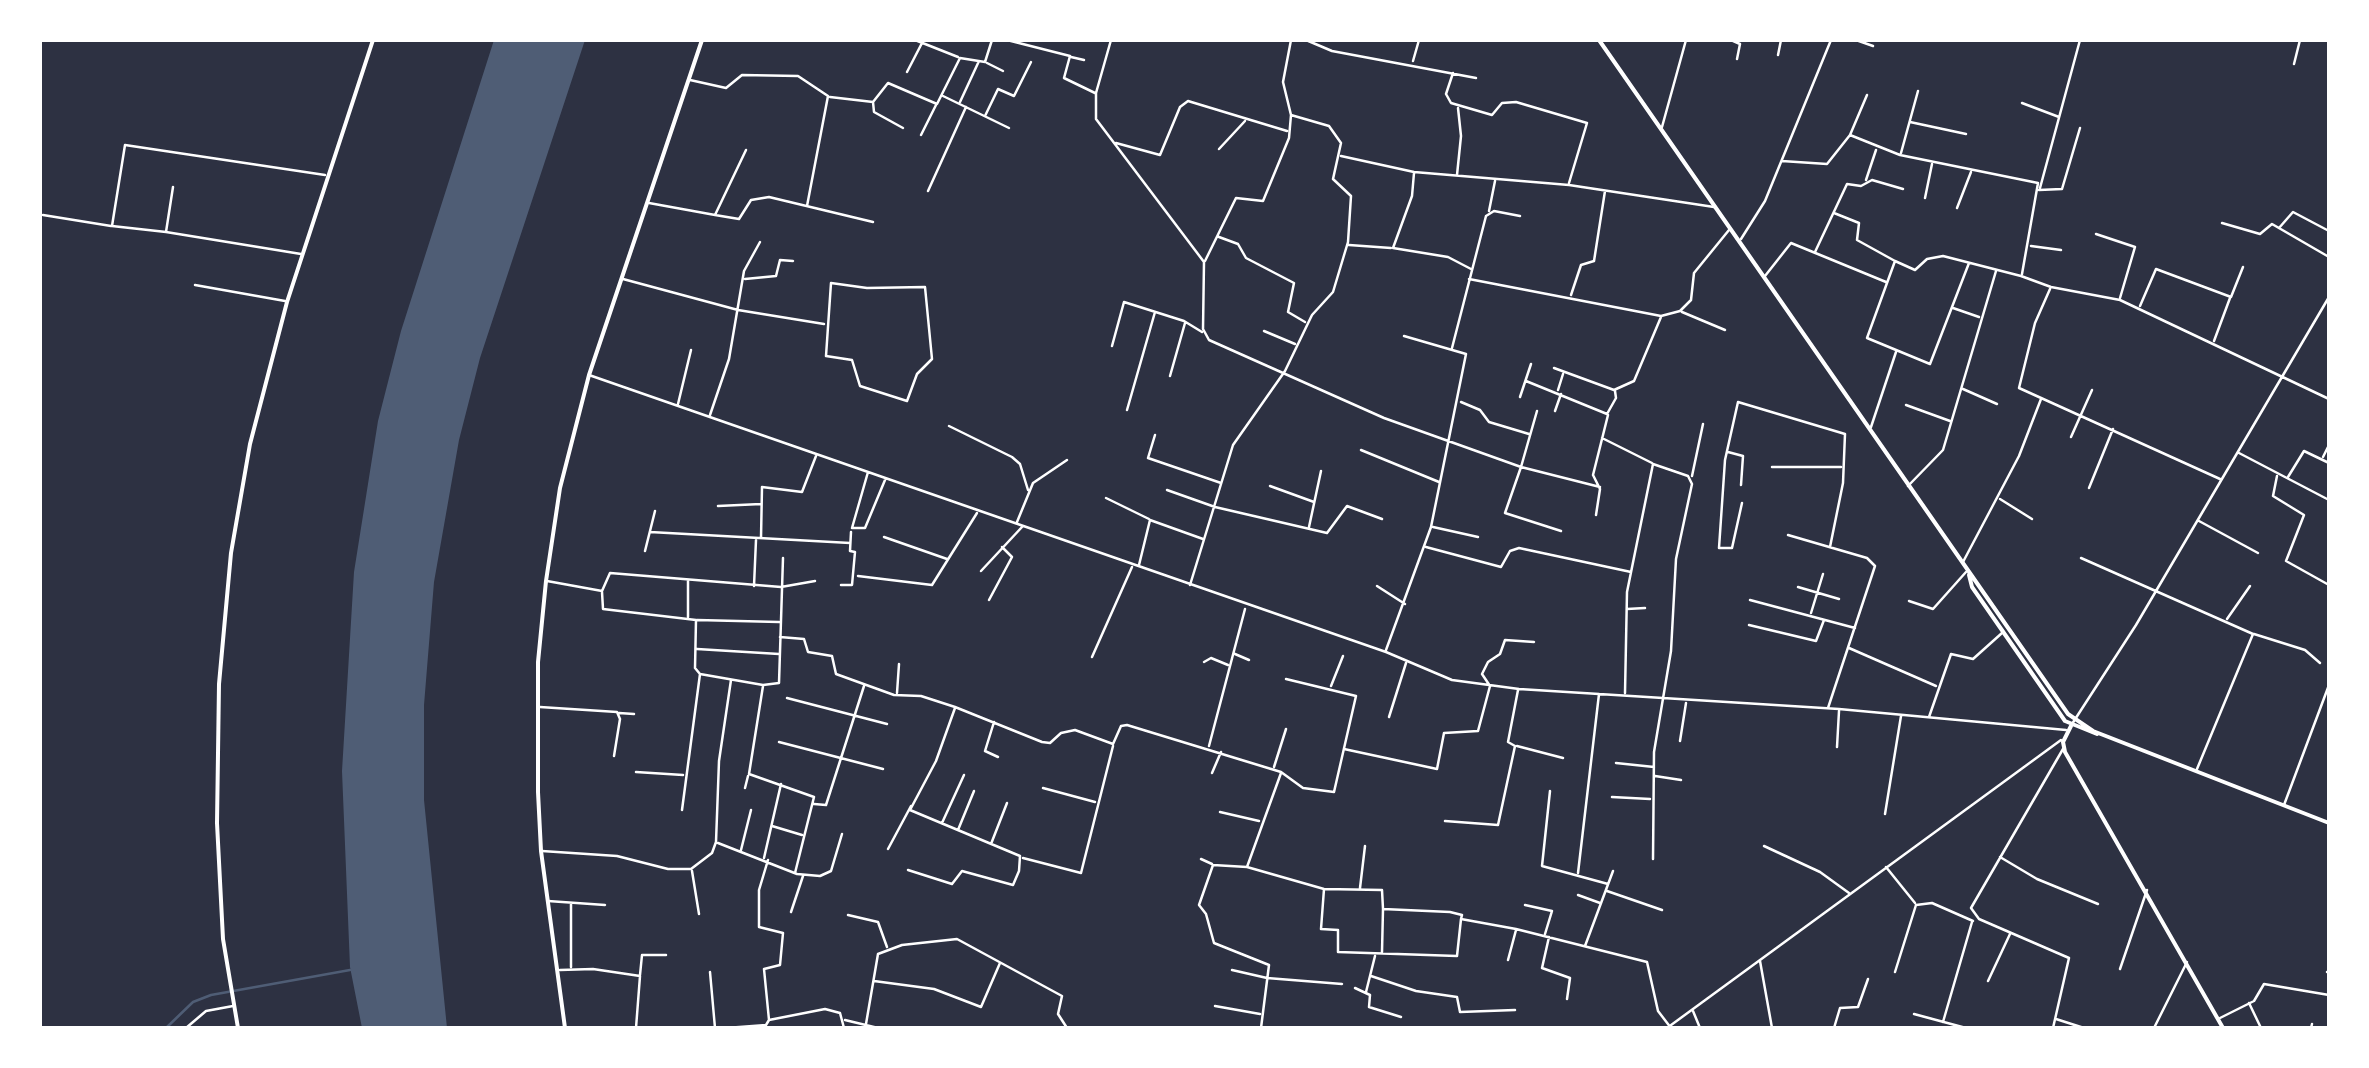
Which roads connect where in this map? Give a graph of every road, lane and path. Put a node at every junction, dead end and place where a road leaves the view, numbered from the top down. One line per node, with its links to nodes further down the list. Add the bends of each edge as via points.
1 (373, 40): 69 (street)
2 (702, 40): 34 (street)
3 (915, 40): 18 (street)
4 (992, 40): 26 (street)
5 (1006, 40): 21 (street)
6 (1111, 40): 36 (street)
7 (1291, 40): 46 (street, via 1283,82)
8 (1306, 40): 28 (street, via 1332,51)
9 (1419, 40): 28 (street)
10 (1598, 40): 53 (street)
11 (1686, 40): 53 (street)
12 (1732, 40): 23 (street, via 1740,44)
13 (1781, 40): 20 (street)
14 (1832, 40): 65 (street)
15 (1856, 40): 19 (street)
16 (2080, 40): 48 (street)
17 (2300, 40): 29 (street)
18 (922, 43): 22 (street); 31 (street)
19 (1873, 46)
20 (1778, 55)
21 (1070, 56): 25 (street); 36 (street, via 1064,78)
22 (960, 58): 24 (street); 37 (street)
23 (1737, 59)
24 (979, 60): 26 (street); 42 (street)
25 (1084, 60)
26 (985, 62): 30 (street)
27 (1031, 62): 47 (street, via 1014,96 998,89)
28 (1412, 63): 32 (street)
29 (2294, 64)
30 (1003, 71)
31 (908, 72)
32 (1453, 72): 33 (street); 44 (street, via 1447,100)
33 (1476, 78)
34 (688, 80): 38 (street, via 726,88 742,75 798,76); 80 (street)
35 (1918, 91): 50 (street)
36 (1096, 93): 59 (street, via 1096,118)
37 (941, 95): 41 (street); 42 (street)
38 (828, 96): 40 (street); 81 (street)
39 (1867, 96): 58 (street)
40 (873, 102): 41 (street, via 888,83); 51 (street, via 874,112)
41 (936, 104): 57 (street)
42 (959, 104): 45 (street)
43 (2022, 104): 48 (street)
44 (1458, 105): 70 (street); 73 (street, via 1492,115 1516,102 1586,122)
45 (966, 107): 47 (street); 78 (street)
46 (1291, 115): 55 (street); 64 (street, via 1335,132)
47 (985, 116): 52 (street)
48 (2060, 117): 76 (street)
49 (1245, 120): 55 (street); 59 (street, via 1188,101 1160,155); 62 (street)
50 (1910, 122): 56 (street); 63 (street)
51 (903, 128)
52 (1009, 128)
53 (1662, 128): 82 (street)
54 (2080, 128): 76 (street, via 2062,189)
55 (1287, 132): 97 (street, via 1263,202 1236,198)
56 (1966, 134)
57 (921, 135)
58 (1850, 136): 60 (street); 65 (street, via 1826,164)
59 (1114, 144): 109 (street)
60 (1877, 148): 63 (street); 72 (street)
61 (746, 150): 87 (street)
62 (1219, 150)
63 (1900, 155): 66 (street)
64 (1339, 156): 68 (street); 100 (street, via 1333,179 1351,196)
65 (1781, 161): 98 (street)
66 (1933, 163): 67 (street); 79 (street)
67 (1972, 170): 76 (street, via 2032,180); 83 (street)
68 (1414, 172): 70 (street); 102 (street)
69 (324, 175): 91 (street, via 125,145); 104 (street)
70 (1456, 176): 71 (street)
71 (1495, 181): 73 (street); 85 (street)
72 (1866, 182): 75 (street); 84 (street, via 1846,184)
73 (1569, 185): 77 (street)
74 (174, 187): 94 (street)
75 (1903, 189)
76 (2040, 189): 101 (street)
77 (1606, 190): 82 (street); 122 (street, via 1594,260 1580,266)
78 (928, 191)
79 (1925, 198)
80 (649, 204): 87 (street); 116 (street)
81 (807, 206): 87 (street, via 759,197 739,219); 89 (street)
82 (1715, 207): 92 (street)
83 (1957, 208)
84 (1832, 212): 105 (street); 107 (street, via 1859,223 1857,240)
85 (1489, 213): 88 (street); 112 (street)
86 (43, 215): 91 (street)
87 (715, 216)
88 (1520, 216)
89 (873, 222)
90 (2222, 223): 93 (street, via 2260,234 2272,224)
91 (112, 226): 94 (street)
92 (1730, 228): 98 (street); 130 (street, via 1694,273 1693,296)
93 (2279, 228): 95 (street, via 2293,212); 106 (street)
94 (166, 232): 104 (street)
95 (2329, 232)
96 (2096, 234): 125 (street, via 2134,247)
97 (1219, 237): 109 (street); 135 (street, via 1294,283 1288,312)
98 (1740, 241): 114 (street)
99 (760, 242): 117 (street)
100 (1348, 244): 102 (street); 135 (street, via 1333,292)
101 (2029, 246): 103 (street); 115 (street)
102 (1392, 248): 112 (street, via 1448,257)
103 (2061, 250)
104 (300, 254): 126 (street)
105 (1814, 254): 114 (street, via 1788,244); 119 (street)
106 (2329, 257)
107 (1895, 261): 110 (street, via 1915,270 1934,256); 119 (street)
108 (793, 262): 117 (street, via 780,260 776,276)
109 (1204, 262): 139 (street)
110 (1969, 263): 113 (street); 127 (street)
111 (2243, 267): 123 (street)
112 (1472, 270): 118 (street)
113 (1997, 270): 115 (street); 133 (street)
114 (1764, 276): 175 (street)
115 (2021, 276): 121 (street)
116 (623, 278): 129 (street); 151 (street)
117 (744, 279): 129 (street)
118 (1470, 279): 122 (street); 145 (street)
119 (1888, 282): 146 (street, via 1866,334)
120 (195, 285): 126 (street)
121 (2051, 288): 125 (street); 160 (street, via 2017,385)
122 (1571, 296): 132 (street)
123 (2230, 297): 128 (street, via 2156,269); 141 (street)
124 (2329, 297): 152 (street)
125 (2120, 300): 128 (street)
126 (286, 302): 455 (street, via 245,468 224,624 217,805)
127 (1952, 308): 133 (street); 146 (street, via 1930,364)
128 (2139, 308): 141 (street)
129 (738, 310): 136 (street); 171 (street)
130 (1680, 311): 132 (street); 137 (street)
131 (1155, 312): 134 (street); 143 (street, via 1124,302); 166 (street)
132 (1661, 316): 156 (street, via 1638,378)
133 (1980, 318): 155 (street)
134 (1186, 322): 139 (street); 153 (street)
135 (1307, 323): 142 (street)
136 (825, 324): 136 (street, via 826,356 852,360 860,386 907,400 918,372 931,362 930,310 922,286 831,283)
137 (1724, 330)
138 (1264, 331): 142 (street)
139 (1204, 333): 149 (street, via 1222,347)
140 (1404, 336): 145 (street)
141 (2214, 341): 152 (street)
142 (1296, 345): 149 (street)
143 (1112, 346)
144 (691, 350): 165 (street)
145 (1452, 350): 162 (street, via 1466,354)
146 (1896, 351): 175 (street)
147 (1530, 364): 154 (street)
148 (1554, 368): 150 (street)
149 (1286, 371): 181 (street); 202 (street, via 1242,429)
150 (1563, 374): 156 (street); 158 (street)
151 (589, 375): 165 (street); 255 (street, via 560,488)
152 (2284, 375): 161 (street); 185 (street)
153 (1170, 376)
154 (1526, 380): 158 (street); 159 (street)
155 (1963, 388): 163 (street); 172 (street)
156 (1614, 390): 169 (street)
157 (2092, 390): 170 (street)
158 (1559, 393): 167 (street); 169 (street)
159 (1520, 397)
160 (2042, 398): 170 (street); 211 (street)
161 (2329, 399)
162 (1460, 401): 178 (street, via 1489,422); 181 (street)
163 (1998, 404)
164 (1906, 405): 172 (street)
165 (678, 406): 171 (street)
166 (1127, 410)
167 (1554, 411)
168 (1537, 412): 178 (street)
169 (1608, 414): 179 (street)
170 (2084, 415): 176 (street); 180 (street)
171 (710, 416): 186 (street)
172 (1952, 421): 205 (street, via 1940,456)
173 (1703, 424): 199 (street)
174 (949, 426): 208 (street, via 1012,456)
175 (1871, 427): 205 (street)
176 (2114, 427): 200 (street); 207 (street)
177 (1154, 434): 202 (street, via 1148,458)
178 (1530, 435): 191 (street)
179 (1602, 438): 190 (street); 206 (street, via 1592,475)
180 (2070, 438)
181 (1451, 442): 191 (street); 201 (street)
182 (2329, 445): 187 (street)
183 (1361, 450): 201 (street)
184 (1726, 452): 193 (street, via 1741,402 1845,434); 203 (street, via 1742,456); 214 (street, via 1719,548 1732,548)
185 (2238, 452): 196 (street); 200 (street)
186 (816, 454): 195 (street); 215 (street, via 804,491 764,486)
187 (2322, 459): 189 (street); 197 (street, via 2304,451)
188 (1067, 460): 208 (street)
189 (2329, 463)
190 (1653, 464): 199 (street); 251 (street)
191 (1521, 467): 206 (street); 229 (street, via 1505,513)
192 (1772, 467): 193 (street)
193 (1844, 467): 238 (street)
194 (1322, 471): 213 (street)
195 (868, 472): 198 (street); 198 (street, via 852,528 865,528)
196 (2278, 476): 197 (street); 258 (street, via 2273,496 2304,515 2286,560)
197 (2288, 477): 212 (street)
198 (886, 479): 219 (street)
199 (1691, 479): 315 (street, via 1676,559)
200 (2222, 480): 224 (street)
201 (1440, 482): 227 (street)
202 (1222, 483): 217 (street)
203 (1742, 485)
204 (1270, 486): 213 (street)
205 (1908, 486): 246 (street)
206 (1600, 487): 220 (street)
207 (2088, 488)
208 (1028, 490): 225 (street)
209 (1167, 490): 217 (street)
210 (1106, 498): 221 (street)
211 (1998, 498): 223 (street); 246 (street)
212 (2329, 500)
213 (1315, 502): 228 (street)
214 (1742, 503)
215 (761, 504): 216 (street); 235 (street)
216 (718, 506)
217 (1215, 506): 228 (street); 236 (street)
218 (655, 511): 230 (street)
219 (978, 512): 225 (street); 245 (street)
220 (1596, 515)
221 (1150, 520): 236 (street); 248 (street)
222 (1382, 520): 228 (street, via 1347,506 1330,532)
223 (2032, 520)
224 (2198, 520): 242 (street); 266 (street)
225 (1016, 524): 226 (street)
226 (1023, 526): 239 (street); 247 (street)
227 (1432, 526): 234 (street); 240 (street)
228 (1308, 528)
229 (1561, 531)
230 (650, 532): 235 (street); 241 (street)
231 (850, 532): 237 (street)
232 (1788, 535): 238 (street)
233 (884, 537): 245 (street)
234 (1478, 537)
235 (759, 538): 237 (street); 259 (street)
236 (1204, 540): 260 (street)
237 (850, 543): 257 (street, via 852,586)
238 (1830, 546): 283 (street, via 1875,566)
239 (1002, 547): 249 (street); 269 (street, via 1012,557)
240 (1425, 547): 251 (street, via 1501,567 1516,548); 272 (street)
241 (645, 551)
242 (2258, 553)
243 (783, 558): 263 (street)
244 (2082, 558): 266 (street)
245 (948, 560): 253 (street, via 928,585)
246 (1963, 562): 250 (street)
247 (1133, 564): 248 (street); 293 (street)
248 (1139, 566): 260 (street)
249 (981, 571)
250 (1967, 571): 271 (street, via 1935,608); 284 (street); 327 (street)
251 (1631, 572): 275 (street)
252 (1823, 574): 267 (street)
253 (858, 576)
254 (688, 580): 259 (street); 265 (street, via 610,573); 277 (street)
255 (546, 581): 265 (street); 317 (street)
256 (815, 581): 263 (street)
257 (842, 584)
258 (2329, 585)
259 (754, 586): 263 (street)
260 (1190, 586): 273 (street)
261 (1377, 586): 272 (street)
262 (2250, 586): 280 (street)
263 (782, 587): 281 (street)
264 (1798, 587): 267 (street)
265 (602, 591): 277 (street, via 603,609)
266 (2156, 591): 280 (street); 327 (street)
267 (1818, 592): 268 (street); 276 (street)
268 (1838, 599)
269 (990, 600)
270 (1750, 600): 276 (street)
271 (1909, 601)
272 (1406, 605): 290 (street)
273 (1246, 606): 290 (street); 291 (street); 338 (street)
274 (1645, 608): 275 (street)
275 (1624, 609): 313 (street)
276 (1811, 615): 278 (street)
277 (688, 618): 279 (street)
278 (1824, 619): 282 (street, via 1816,640); 283 (street)
279 (695, 620): 281 (street); 288 (street)
280 (2226, 620): 285 (street)
281 (781, 622): 286 (street)
282 (1749, 624)
283 (1856, 628): 289 (street)
284 (2004, 632): 308 (street, via 1975,659 1952,654); 330 (street)
285 (2252, 634): 298 (street, via 2305,650); 351 (street)
286 (780, 637): 292 (street); 304 (street, via 804,639 808,652 832,656 836,674)
287 (1534, 642): 307 (street, via 1505,640 1482,674)
288 (696, 648): 292 (street); 301 (street, via 694,668)
289 (1849, 648): 308 (street); 319 (street)
290 (1386, 652): 297 (street)
291 (1234, 653): 295 (street); 300 (street)
292 (779, 654): 305 (street, via 778,683)
293 (1092, 656)
294 (1342, 656): 309 (street)
295 (1249, 660)
296 (1204, 662): 300 (street, via 1213,658)
297 (1406, 662): 307 (street); 325 (street)
298 (2320, 662)
299 (898, 664): 312 (street)
300 (1230, 666): 338 (street)
301 (700, 674): 303 (street); 356 (street)
302 (1286, 679): 309 (street)
303 (732, 680): 305 (street); 384 (street)
304 (864, 684): 312 (street); 324 (street)
305 (763, 685): 355 (street)
306 (2329, 685): 370 (street)
307 (1490, 686): 310 (street); 341 (street, via 1478,731 1444,733 1436,770)
308 (1938, 687): 326 (street)
309 (1331, 688): 341 (street, via 1356,696)
310 (1519, 689): 311 (street); 337 (street, via 1508,742)
311 (1600, 693): 313 (street); 403 (street)
312 (897, 695): 318 (street)
313 (1625, 695): 315 (street)
314 (787, 698): 324 (street)
315 (1665, 698): 316 (street); 349 (street)
316 (1686, 700): 319 (street); 334 (street)
317 (536, 707): 321 (street); 389 (street)
318 (956, 707): 328 (street); 371 (street)
319 (1827, 709): 320 (street)
320 (1839, 709): 323 (street); 339 (street)
321 (617, 712): 322 (street); 343 (street)
322 (634, 714)
323 (1901, 714): 326 (street); 375 (street)
324 (855, 715): 329 (street); 345 (street)
325 (1389, 717)
326 (1929, 717): 330 (street)
327 (2075, 720): 330 (street); 332 (street)
328 (994, 721): 336 (street, via 1042,742 1075,730); 344 (street, via 985,751)
329 (887, 724)
330 (2069, 728): 332 (street); 333 (street)
331 (1286, 730): 350 (street)
332 (2106, 733): 351 (street)
333 (2064, 738): 340 (street); 397 (street)
334 (1680, 740)
335 (780, 742): 345 (street)
336 (1113, 744): 338 (street, via 1123,724); 369 (street)
337 (1515, 746): 346 (street); 376 (street, via 1498,826)
338 (1208, 747): 342 (street)
339 (1838, 747)
340 (2064, 748): 391 (street); 408 (street)
341 (1343, 749): 353 (street, via 1334,792 1303,788)
342 (1221, 750): 350 (street); 354 (street)
343 (614, 756)
344 (998, 757)
345 (842, 758): 348 (street); 367 (street, via 826,805)
346 (1562, 758)
347 (1616, 763): 349 (street)
348 (883, 768)
349 (1654, 768): 358 (street)
350 (1274, 769): 353 (street)
351 (2196, 770): 370 (street)
352 (636, 772): 356 (street)
353 (1281, 772): 377 (street)
354 (1212, 773)
355 (749, 774): 360 (street); 361 (street)
356 (685, 775): 372 (street)
357 (964, 775): 379 (street)
358 (1654, 776): 359 (street); 366 (street)
359 (1680, 780)
360 (781, 783): 367 (street, via 813,796); 380 (street)
361 (744, 788)
362 (1043, 788): 369 (street)
363 (1550, 790): 403 (street, via 1542,864)
364 (974, 791): 381 (street)
365 (1612, 797): 366 (street)
366 (1653, 800): 395 (street)
367 (813, 803): 383 (street)
368 (1007, 803): 385 (street)
369 (1097, 803): 392 (street, via 1081,873)
370 (2284, 804): 378 (street)
371 (912, 805): 379 (street, via 910,810); 388 (street)
372 (682, 810)
373 (751, 810): 390 (street)
374 (1220, 812): 377 (street)
375 (1885, 814)
376 (1445, 821)
377 (1260, 822): 398 (street)
378 (2329, 823)
379 (942, 825): 381 (street)
380 (772, 826): 383 (street); 393 (street)
381 (958, 831): 385 (street)
382 (842, 834): 404 (street, via 828,874)
383 (803, 836): 402 (street)
384 (716, 842): 390 (street); 399 (street)
385 (990, 845): 392 (street)
386 (1365, 846): 407 (street)
387 (1764, 846): 410 (street)
388 (888, 849)
389 (540, 851): 399 (street); 412 (street)
390 (740, 851): 393 (street)
391 (1999, 856): 416 (street); 424 (street, via 1973,899)
392 (1022, 858): 400 (street, via 1013,885 962,871 952,884)
393 (766, 859): 402 (street); 465 (street, via 759,927 783,933 780,965 764,969)
394 (1201, 859): 396 (street)
395 (1652, 859)
396 (1213, 865): 398 (street); 446 (street, via 1198,905 1211,938 1267,962)
397 (1885, 866): 410 (street); 415 (street)
398 (1247, 867): 406 (street)
399 (692, 870): 422 (street)
400 (908, 870)
401 (1614, 870): 405 (street)
402 (795, 873): 404 (street)
403 (1578, 874): 405 (street)
404 (803, 876): 421 (street)
405 (1608, 884): 409 (street)
406 (1324, 889): 407 (street); 433 (street, via 1321,929 1338,930 1338,952)
407 (1360, 890): 419 (street, via 1382,890)
408 (2147, 890): 437 (street); 439 (street)
409 (1606, 891): 413 (street); 420 (street)
410 (1850, 893): 434 (street)
411 (1578, 895): 413 (street)
412 (547, 901): 414 (street); 440 (street)
413 (1602, 903): 430 (street)
414 (570, 904): 417 (street); 438 (street)
415 (1916, 904): 424 (street, via 1927,901); 443 (street)
416 (2098, 904)
417 (605, 905)
418 (1525, 905): 428 (street, via 1552,911)
419 (1383, 909): 425 (street, via 1450,912); 431 (street)
420 (1662, 910)
421 (790, 912)
422 (699, 914)
423 (848, 915): 429 (street, via 878,922)
424 (1973, 918): 427 (street); 467 (street)
425 (1462, 919): 426 (street); 431 (street, via 1458,956)
426 (1516, 928): 428 (street); 435 (street)
427 (2010, 933): 449 (street); 464 (street, via 2069,958)
428 (1547, 936): 430 (street); 454 (street, via 1542,968 1570,978)
429 (887, 948): 436 (street, via 958,939); 448 (street, via 878,954)
430 (1584, 948): 481 (street, via 1650,964 1658,1011)
431 (1382, 954): 433 (street)
432 (666, 955): 444 (street, via 642,955)
433 (1376, 955): 445 (street)
434 (1760, 958): 458 (street); 483 (street)
435 (1508, 960)
436 (1001, 962): 448 (street, via 981,1007 934,989); 479 (street, via 1062,996 1058,1014)
437 (2188, 962): 463 (street); 488 (street)
438 (570, 968): 440 (street); 444 (street)
439 (2120, 969)
440 (558, 970): 473 (street)
441 (1232, 970): 446 (street)
442 (710, 972): 475 (street)
443 (1895, 972)
444 (640, 976): 474 (street)
445 (1371, 976): 452 (street); 459 (street, via 1457,998 1460,1012)
446 (1267, 978): 450 (street); 460 (street)
447 (1868, 979): 470 (street, via 1858,1007 1840,1008)
448 (874, 980): 468 (street)
449 (1988, 980)
450 (1342, 984)
451 (1355, 988): 452 (street)
452 (1366, 992): 462 (street, via 1369,1007)
453 (2329, 994): 456 (street, via 2266,984)
454 (1566, 999)
455 (233, 1003): 471 (street); 472 (street)
456 (2249, 1003): 463 (street); 490 (street)
457 (1215, 1006): 460 (street)
458 (1692, 1009): 481 (street); 482 (street)
459 (1516, 1010)
460 (1262, 1014): 480 (street)
461 (1914, 1014): 467 (street)
462 (1402, 1017)
463 (2219, 1018): 489 (street)
464 (2055, 1019): 486 (street); 487 (street)
465 (769, 1020): 466 (street, via 826,1009); 469 (street)
466 (845, 1020): 468 (street); 477 (street)
467 (1944, 1022): 485 (street)
468 (866, 1024): 478 (street)
469 (758, 1027): 476 (street)
470 (1834, 1027): 484 (street)
471 (186, 1028)
472 (238, 1028)
473 (566, 1028)
474 (636, 1028)
475 (715, 1028)
476 (726, 1028)
477 (844, 1028)
478 (878, 1028)
479 (1067, 1028)
480 (1261, 1028)
481 (1669, 1028)
482 (1700, 1028)
483 (1772, 1028)
484 (1842, 1028)
485 (1966, 1028)
486 (2053, 1028)
487 (2084, 1028)
488 (2154, 1028)
489 (2224, 1028)
490 (2261, 1028)

